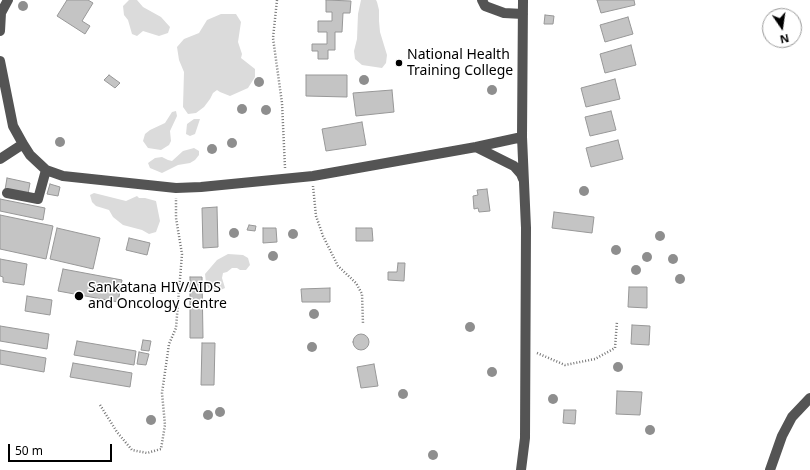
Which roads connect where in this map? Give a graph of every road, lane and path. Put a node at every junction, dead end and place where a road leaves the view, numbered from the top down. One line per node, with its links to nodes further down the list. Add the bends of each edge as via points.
1 (8, 0): 6 (street, via 1,13)
2 (277, 0): 14 (path, via 273,38 282,103)
3 (482, 0): 5 (street, via 485,6 504,13)
4 (523, 0): 5 (street)
5 (523, 14): 8 (street)
6 (0, 31)
7 (0, 62): 9 (street, via 13,126)
8 (522, 137): 10 (street); 15 (street)
9 (23, 144): 11 (street); 12 (street, via 30,155)
10 (476, 147): 13 (street); 15 (street, via 514,166)
11 (0, 159)
12 (46, 170): 16 (street, via 63,176); 17 (street, via 38,199)
13 (313, 176): 14 (street); 19 (path, via 316,216 338,266 356,283 362,294)
14 (285, 179): 16 (street)
15 (524, 183): 20 (street)
16 (176, 188): 22 (path, via 176,218 182,254 176,328 169,344 162,393 165,425 161,449 147,453 132,450)
17 (7, 193)
18 (617, 321): 20 (path, via 615,348 595,359 565,365 539,354)
19 (363, 324)
20 (524, 353): 23 (street, via 525,438)
21 (810, 398): 24 (street, via 792,417)
22 (100, 405)
23 (521, 470)
24 (770, 470)

